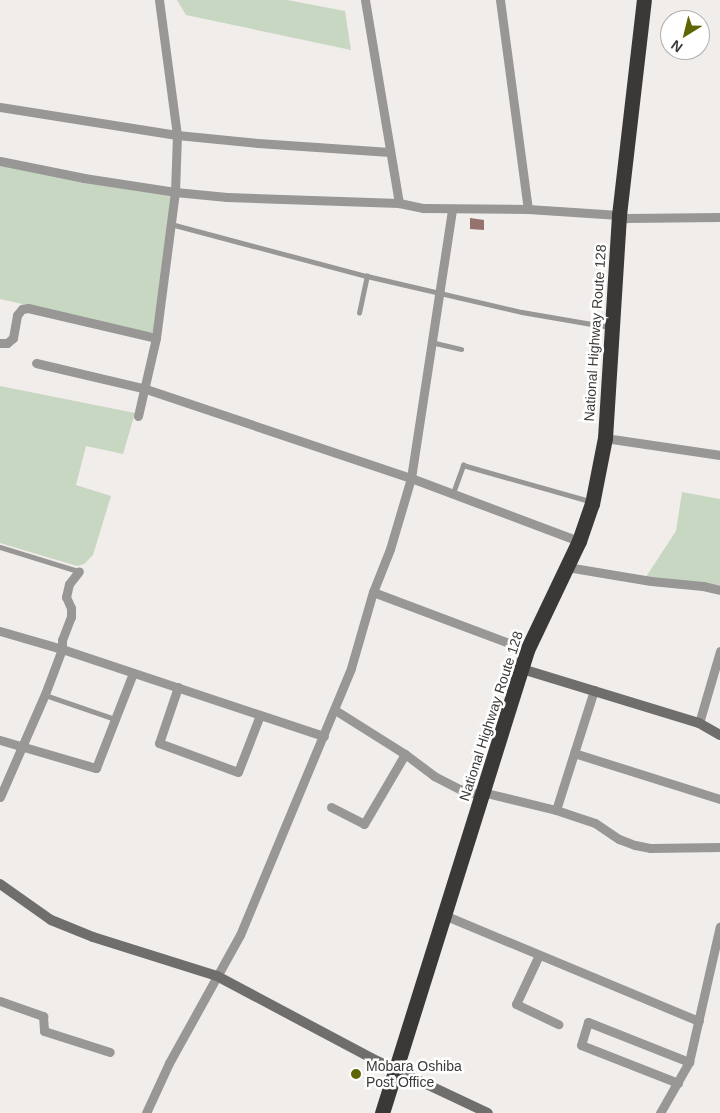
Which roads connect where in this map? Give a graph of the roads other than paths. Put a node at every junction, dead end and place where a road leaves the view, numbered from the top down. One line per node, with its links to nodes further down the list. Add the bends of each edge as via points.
1 (159, 0): 6 (street)
2 (365, 0): 7 (street)
3 (500, 0): 12 (street)
4 (644, 0): 13 (highway, National Highway Route 128)
5 (0, 107): 6 (street)
6 (177, 135): 7 (street); 9 (street)
7 (390, 152): 10 (street)
8 (0, 161): 9 (street)
9 (175, 192): 10 (street); 15 (street)
10 (398, 203): 11 (street)
11 (452, 209): 12 (street); 17 (street)
12 (528, 209): 13 (street)
13 (619, 215): 14 (street, via 627,218); 19 (highway, National Highway Route 128)
14 (720, 217)
15 (171, 224): 16 (lane); 20 (street)
16 (367, 276): 17 (lane); 18 (lane)
17 (438, 292): 19 (lane); 21 (street)
18 (359, 313)
19 (611, 328): 27 (highway, National Highway Route 128)
20 (156, 338): 22 (street, via 28,308 17,315 13,338 7,343); 25 (street)
21 (431, 342): 23 (lane); 29 (street)
22 (0, 343)
23 (461, 349)
24 (36, 363): 25 (street)
25 (146, 389): 26 (street); 29 (street)
26 (138, 416)
27 (605, 438): 28 (street); 31 (highway, National Highway Route 128)
28 (720, 456)
29 (411, 478): 30 (street); 37 (street, via 390,550)
30 (453, 493): 31 (lane, via 462,465); 32 (street)
31 (593, 502): 32 (highway, National Highway Route 128)
32 (579, 541): 34 (highway, National Highway Route 128)
33 (0, 547): 35 (lane)
34 (567, 566): 36 (street); 40 (highway, National Highway Route 128)
35 (79, 571): 39 (street, via 69,584 66,597 71,617)
36 (720, 590)
37 (373, 592): 40 (street); 47 (street)
38 (0, 631): 39 (street)
39 (62, 649): 43 (street); 46 (street)
40 (527, 650): 42 (highway, National Highway Route 128)
41 (720, 654): 50 (street)
42 (522, 669): 45 (street); 57 (highway, National Highway Route 128)
43 (133, 673): 44 (street); 49 (street)
44 (178, 688): 48 (street); 48 (street, via 159,744 238,772)
45 (594, 690): 50 (street); 56 (street)
46 (45, 694): 49 (lane); 54 (street)
47 (335, 710): 52 (street); 55 (street)
48 (260, 715): 52 (street)
49 (115, 719): 54 (street, via 96,768)
50 (699, 723): 51 (street)
51 (720, 735)
52 (324, 736): 68 (street, via 287,817 240,936)
53 (0, 740): 54 (street)
54 (22, 745): 58 (street)
55 (405, 754): 57 (street, via 434,776 460,789 476,794); 60 (street, via 364,824)
56 (574, 754): 59 (street); 61 (street)
57 (482, 792): 61 (street); 64 (highway, National Highway Route 128)
58 (0, 797)
59 (720, 799)
60 (331, 807)
61 (556, 810): 62 (street, via 595,823 635,845 650,848)
62 (720, 847)
63 (0, 884): 68 (street, via 51,920 93,937)
64 (444, 915): 67 (street); 74 (highway, National Highway Route 128)
65 (720, 926): 66 (street)
66 (718, 945): 70 (street)
67 (539, 955): 70 (street); 71 (street, via 516,1004)
68 (217, 976): 74 (street); 76 (street, via 169,1063)
69 (0, 1001): 72 (street, via 43,1016 44,1031)
70 (699, 1021): 73 (street)
71 (558, 1024)
72 (110, 1052)
73 (688, 1062): 75 (street); 75 (street, via 588,1022 581,1045)
74 (396, 1069): 77 (highway, National Highway Route 128); 78 (street)
75 (678, 1083): 79 (street)
76 (146, 1113)
77 (382, 1113)
78 (488, 1113)
79 (660, 1113)

